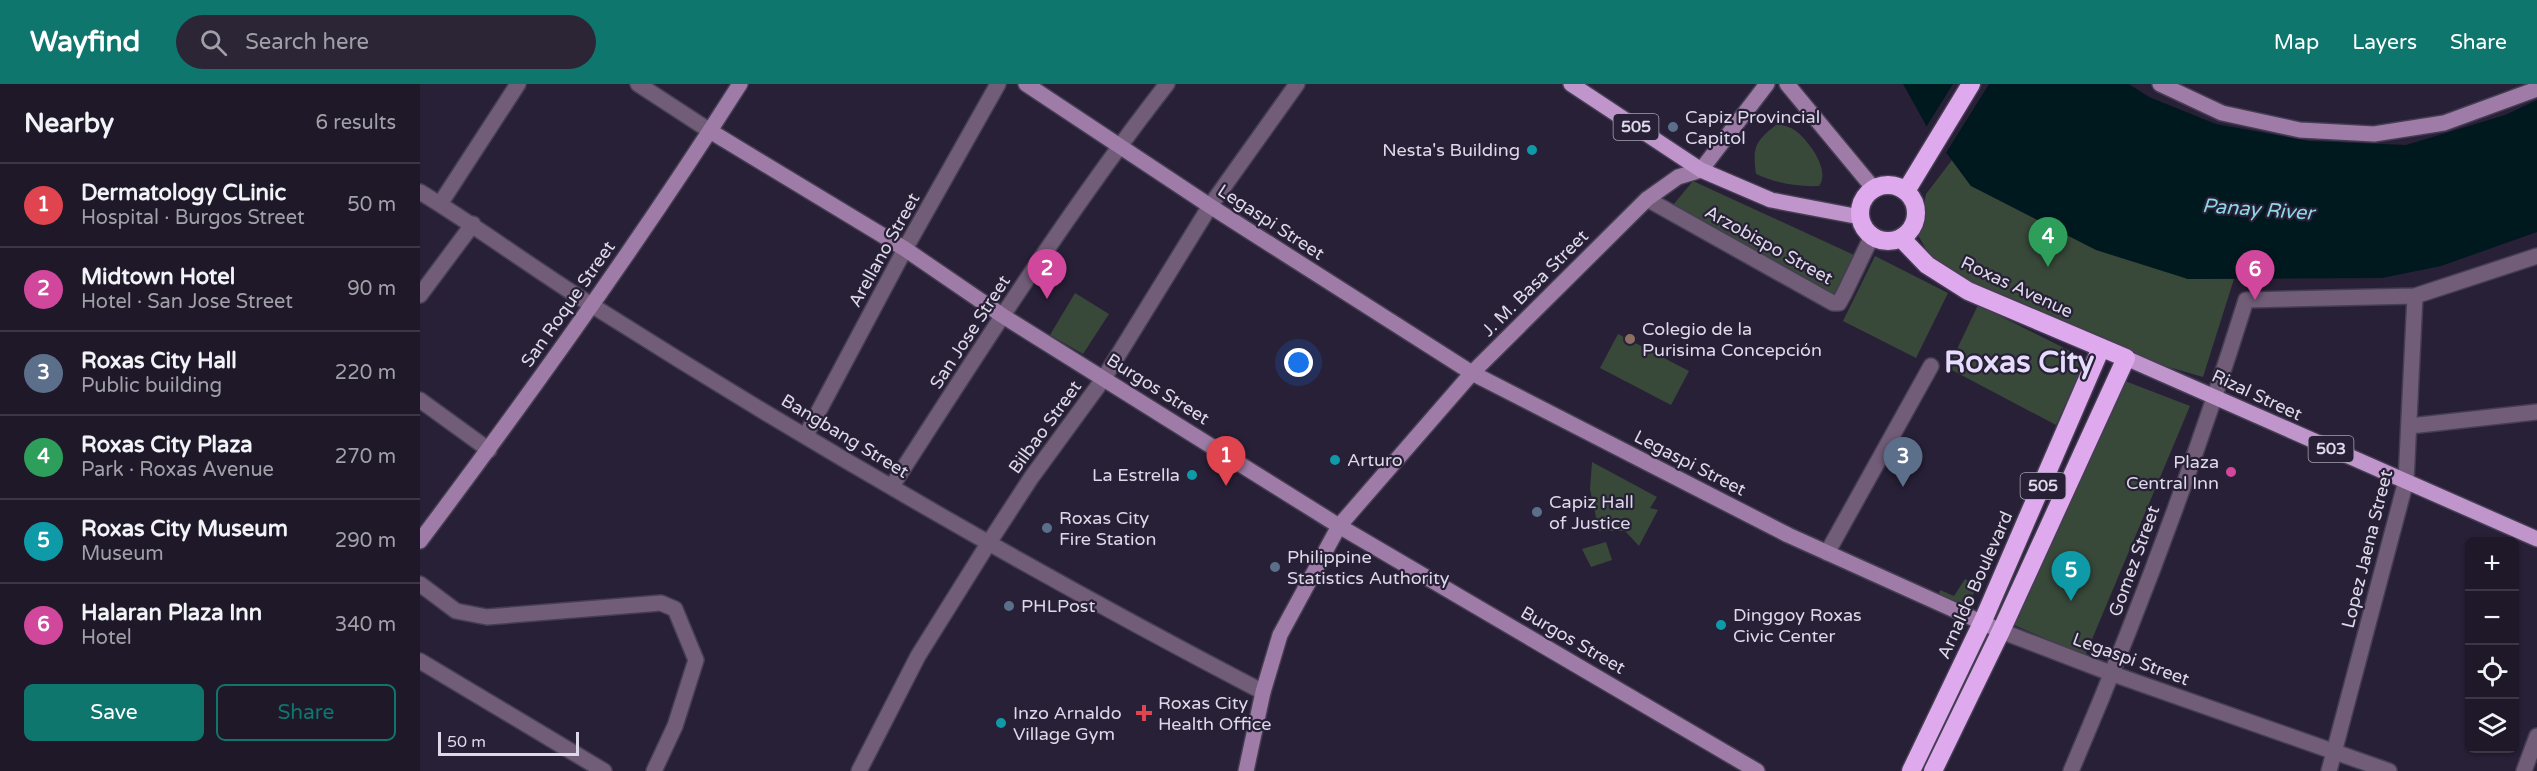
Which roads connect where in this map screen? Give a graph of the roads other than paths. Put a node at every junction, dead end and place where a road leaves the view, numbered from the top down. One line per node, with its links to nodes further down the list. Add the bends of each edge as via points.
1 (518, 84): 21 (street)
2 (638, 84): 14 (street, Burgos Street)
3 (740, 84): 14 (street, San Roque Street)
4 (998, 84): 27 (street, Arellano Street)
5 (1026, 84): 15 (street, Legaspi Street)
6 (1167, 84): 15 (street, San Jose Street)
7 (1297, 84): 22 (street, Bilbao Street)
8 (1571, 84): 16 (main road, 505)
9 (1767, 84): 16 (street)
10 (1787, 84): 17 (street)
11 (1971, 84): 18 (highway)
12 (2160, 84): 13 (street, via 2222,113 2300,130 2374,134 2444,123)
13 (2537, 88)
14 (710, 131): 27 (street, Burgos Street); 31 (street, San Roque Street)
15 (1119, 147): 22 (street, Legaspi Street); 32 (street, San Jose Street)
16 (1701, 170): 20 (street, J. M. Basa Street, via 1678,177); 23 (main road, 505, via 1771,200)
17 (1874, 189): 18 (highway, via 1890,185); 23 (highway, via 1863,201)
18 (1906, 191): 26 (highway, via 1916,217 1909,233)
19 (420, 192): 21 (street, Bangbang Street)
20 (1647, 199): 25 (street, Arzobispo Street, via 1833,303 1839,303); 36 (street, J. M. Basa Street)
21 (440, 204): 24 (street, Bangbang Street)
22 (1210, 206): 36 (street, Legaspi Street); 37 (street, Bilbao Street)
23 (1860, 216): 25 (highway)
24 (473, 224): 29 (street); 31 (street, Bangbang Street)
25 (1872, 236): 26 (highway, via 1886,241)
26 (1901, 238): 33 (highway, Roxas Avenue, via 1927,265 1968,291)
27 (905, 249): 32 (street, Burgos Street); 42 (street, Arellano Street)
28 (2537, 256): 30 (street)
29 (420, 295)
30 (2415, 296): 38 (street, Gomez Street, via 2246,300); 41 (street, Lopez Jaena Street)
31 (591, 306): 42 (street, Bangbang Street); 43 (street, San Roque Street)
32 (1003, 316): 37 (street, Burgos Street); 45 (street, San Jose Street)
33 (2101, 348): 34 (highway, Roxas Avenue); 52 (highway, Arnaldo Boulevard / 505)
34 (2126, 358): 38 (main road, Rizal Street / 503); 53 (highway, 505)
35 (1931, 366): 50 (street)
36 (1472, 373): 46 (street, J. M. Basa Street); 50 (street, Legaspi Street)
37 (1104, 378): 46 (street, Burgos Street); 49 (street, Bilbao Street)
38 (2216, 397): 44 (main road, Rizal Street / 503); 55 (street, Gomez Street)
39 (420, 400): 43 (street)
40 (2537, 412): 41 (street)
41 (2410, 426): 44 (street, Lopez Jaena Street)
42 (806, 435): 45 (street, Bangbang Street)
43 (489, 450): 48 (street, San Roque Street)
44 (2406, 481): 47 (main road, Rizal Street / 503); 58 (street, Lopez Jaena Street)
45 (892, 486): 49 (street, Bangbang Street)
46 (1339, 526): 56 (street, J. M. Basa Street, via 1280,635); 63 (street, Burgos Street)
47 (2537, 539)
48 (420, 541)
49 (988, 544): 56 (street, Bangbang Street); 61 (street, Bilbao Street, via 918,656)
50 (1827, 553): 52 (street, Legaspi Street)
51 (420, 584): 60 (street, via 456,612 487,617 661,603 675,609 696,660 675,726)
52 (1982, 623): 53 (street, Legaspi Street); 64 (highway, Arnaldo Boulevard / 505)
53 (2001, 631): 55 (street, Legaspi Street); 65 (highway, 505)
54 (420, 660): 59 (street)
55 (2113, 674): 58 (street, Legaspi Street); 66 (street, Gomez Street)
56 (1263, 692): 62 (street, J. M. Basa Street)
57 (2537, 736): 69 (street)
58 (2335, 750): 67 (street, Lopez Jaena Street); 68 (street, Legaspi Street)
59 (604, 771)
60 (654, 771)
61 (859, 771)
62 (1246, 771)
63 (1757, 771)
64 (1911, 771)
65 (1933, 771)
66 (2071, 771)
67 (2329, 771)
68 (2389, 771)
69 (2524, 771)

